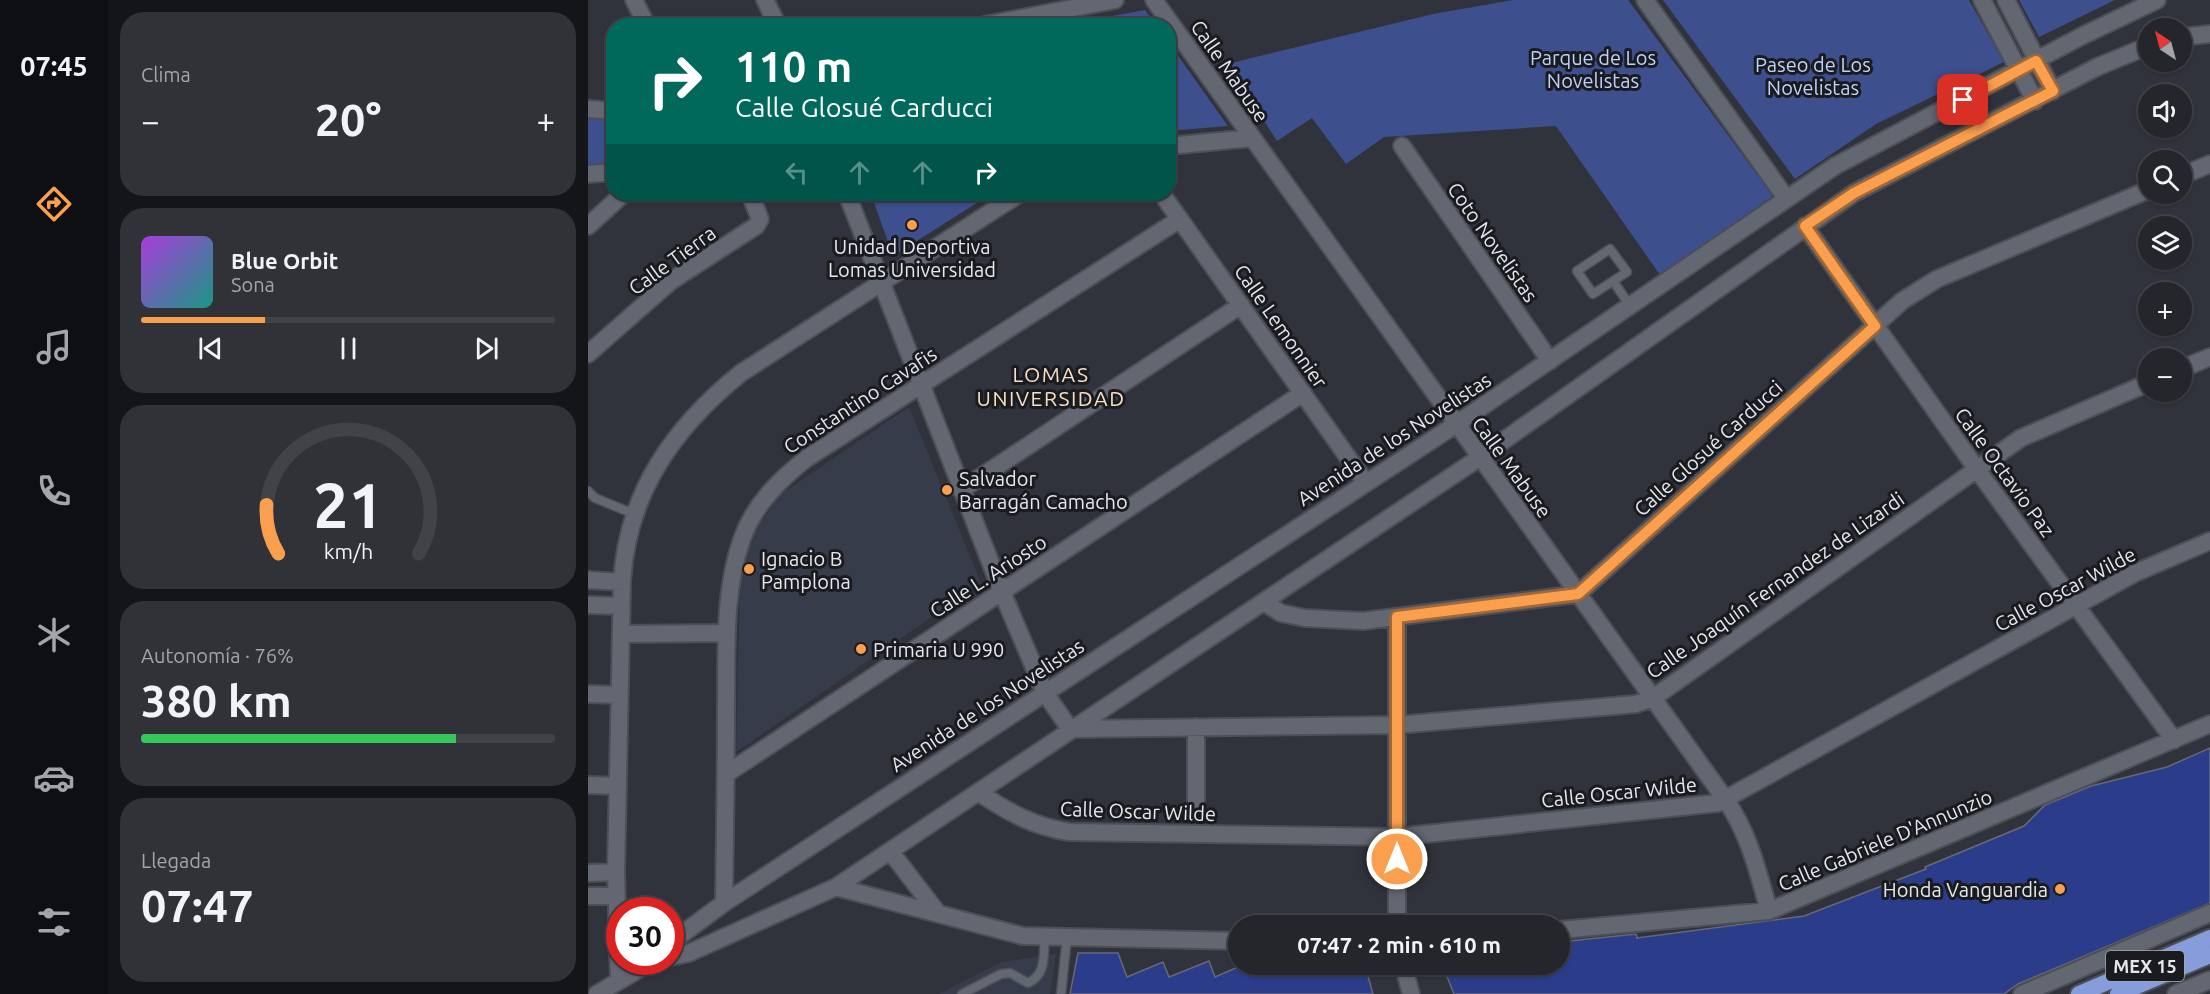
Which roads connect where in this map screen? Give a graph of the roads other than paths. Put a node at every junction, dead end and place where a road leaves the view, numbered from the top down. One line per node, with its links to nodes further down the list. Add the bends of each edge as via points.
1 (634, 0): 9 (street)
2 (765, 0): 10 (street)
3 (1115, 0): 11 (street)
4 (1154, 0): 12 (street, Calle Mabuse)
5 (1645, 0): 31 (street)
6 (1982, 0): 18 (street)
7 (2006, 0): 17 (street)
8 (2157, 0): 17 (street, Avenida de los Novelistas)
9 (643, 18)
10 (774, 18)
11 (1022, 18)
12 (1167, 18)
13 (1176, 31): 23 (street, Calle Mabuse)
14 (2210, 34): 15 (street)
15 (2192, 36)
16 (2138, 50): 19 (street)
17 (2036, 61): 18 (street, Avenida de los Novelistas); 19 (street)
18 (2018, 70): 20 (street); 31 (street, Avenida de los Novelistas, via 1835,166)
19 (2053, 91): 20 (street)
20 (2035, 101): 39 (street, via 1854,193)
21 (588, 109): 22 (street)
22 (606, 110)
23 (1252, 138): 24 (street); 52 (street, Calle Mabuse)
24 (1176, 145)
25 (1402, 146): 47 (street, Coto Novelistas)
26 (2210, 164): 27 (street)
27 (2192, 171)
28 (606, 173): 29 (street)
29 (588, 174)
30 (2138, 194): 44 (street, Calle Glosué Carducci, via 1937,279 1902,301)
31 (1786, 198): 43 (street, Avenida de los Novelistas)
32 (615, 201): 38 (street)
33 (753, 201): 45 (street, Calle Tierra, via 760,219 756,226 671,281)
34 (850, 201): 41 (street)
35 (1008, 201): 41 (street)
36 (1167, 201): 37 (street, Calle Lemonnier)
37 (1180, 219): 42 (street, Calle Lemonnier); 49 (street, Constantino Cavafis)
38 (588, 226)
39 (1805, 226): 44 (street, Calle Octavio Paz); 53 (street)
40 (1613, 281): 40 (lane, via 1593,294 1577,271 1610,249 1627,272); 43 (lane)
41 (881, 283): 49 (street); 58 (street, via 741,373 713,396 662,455)
42 (1241, 305): 51 (street, Calle Lemonnier); 56 (street)
43 (1631, 307): 47 (street, Avenida de los Novelistas)
44 (1875, 326): 54 (street, Calle Octavio Paz); 63 (street, Calle Glosué Carducci)
45 (588, 354)
46 (2210, 357): 48 (street)
47 (1550, 362): 52 (street, Avenida de los Novelistas)
48 (2192, 364)
49 (920, 386): 56 (street); 70 (street, Constantino Cavafis, via 789,472 756,510 734,564)
50 (2138, 387): 54 (street, Calle Joaquín Fernandez de Lizardi, via 2021,438)
51 (1303, 393): 55 (street, Calle Lemonnier); 62 (street, Calle L. Ariosto)
52 (1455, 424): 53 (street, Calle Mabuse); 55 (street, Avenida de los Novelistas)
53 (1479, 458): 63 (street, Calle Mabuse); 64 (street)
54 (1976, 468): 66 (street, Calle Octavio Paz); 74 (street, Calle Joaquín Fernandez de Lizardi)
55 (1366, 483): 71 (street, Avenida de los Novelistas)
56 (961, 490): 62 (street)
57 (588, 491): 58 (lane, via 595,498)
58 (634, 514): 61 (street, via 623,552)
59 (2210, 541): 66 (street, Calle Oscar Wilde, via 2135,573)
60 (588, 580): 61 (street)
61 (621, 582): 67 (street)
62 (1002, 592): 71 (street); 80 (street, Calle L. Ariosto)
63 (1578, 594): 68 (street); 74 (street, Calle Mabuse)
64 (1265, 603): 68 (street, via 1281,613 1305,618 1363,621); 78 (street)
65 (588, 605): 67 (street)
66 (2076, 605): 79 (street, Calle Octavio Paz); 84 (street, Calle Oscar Wilde)
67 (621, 606): 69 (street)
68 (1397, 617): 76 (street)
69 (621, 633): 70 (street); 73 (street)
70 (727, 633): 80 (street, Constantino Cavafis)
71 (1045, 693): 78 (street); 93 (street, Avenida de los Novelistas)
72 (588, 694): 73 (street)
73 (620, 695): 82 (street)
74 (1653, 698): 76 (street, Calle Joaquín Fernandez de Lizardi, via 1636,704); 84 (street, Calle Mabuse)
75 (2210, 724): 79 (street, Calle Gabriele D'Annunzio)
76 (1397, 725): 77 (street, Calle Joaquín Fernandez de Lizardi); 86 (street)
77 (1196, 727): 78 (street, Calle Joaquín Fernandez de Lizardi); 85 (street)
78 (1070, 729): 83 (street)
79 (2174, 740): 94 (street, Calle Gabriele D'Annunzio)
80 (726, 774): 93 (street, Constantino Cavafis)
81 (588, 785): 82 (street)
82 (618, 786): 88 (street)
83 (978, 792): 86 (street, Calle Oscar Wilde, via 1034,825 1070,832); 87 (street)
84 (1725, 799): 86 (street, Calle Oscar Wilde, via 1718,803); 94 (street, Calle Mabuse, via 1750,846)
85 (1196, 801)
86 (1397, 837): 97 (street)
87 (890, 851): 90 (street); 95 (street)
88 (616, 872): 89 (street); 92 (street)
89 (588, 873)
90 (836, 888): 95 (street); 104 (street)
91 (588, 896): 92 (street)
92 (616, 896): 109 (street)
93 (724, 903): 99 (street, Avenida de los Novelistas)
94 (1769, 911): 98 (street, Calle Gabriele D'Annunzio)
95 (937, 912): 100 (street, via 1023,936)
96 (2210, 914): 115 (street)
97 (1397, 915)
98 (1570, 929)
99 (684, 933)
100 (1045, 936): 101 (street); 110 (lane, via 1043,970 1035,979 1028,983 1010,973 1001,974)
101 (1067, 937): 103 (street); 113 (lane)
102 (2210, 938): 116 (highway, MEX 15)
103 (1228, 941)
104 (684, 954)
105 (2210, 954): 117 (highway, MEX 15)
106 (629, 975): 109 (street)
107 (1406, 975): 114 (street)
108 (2210, 980): 118 (street)
109 (619, 981): 111 (street)
110 (980, 990): 112 (lane)
111 (597, 994)
112 (962, 994)
113 (1061, 994)
114 (1411, 994)
115 (2022, 994)
116 (2079, 994)
117 (2118, 994)
118 (2176, 994)

